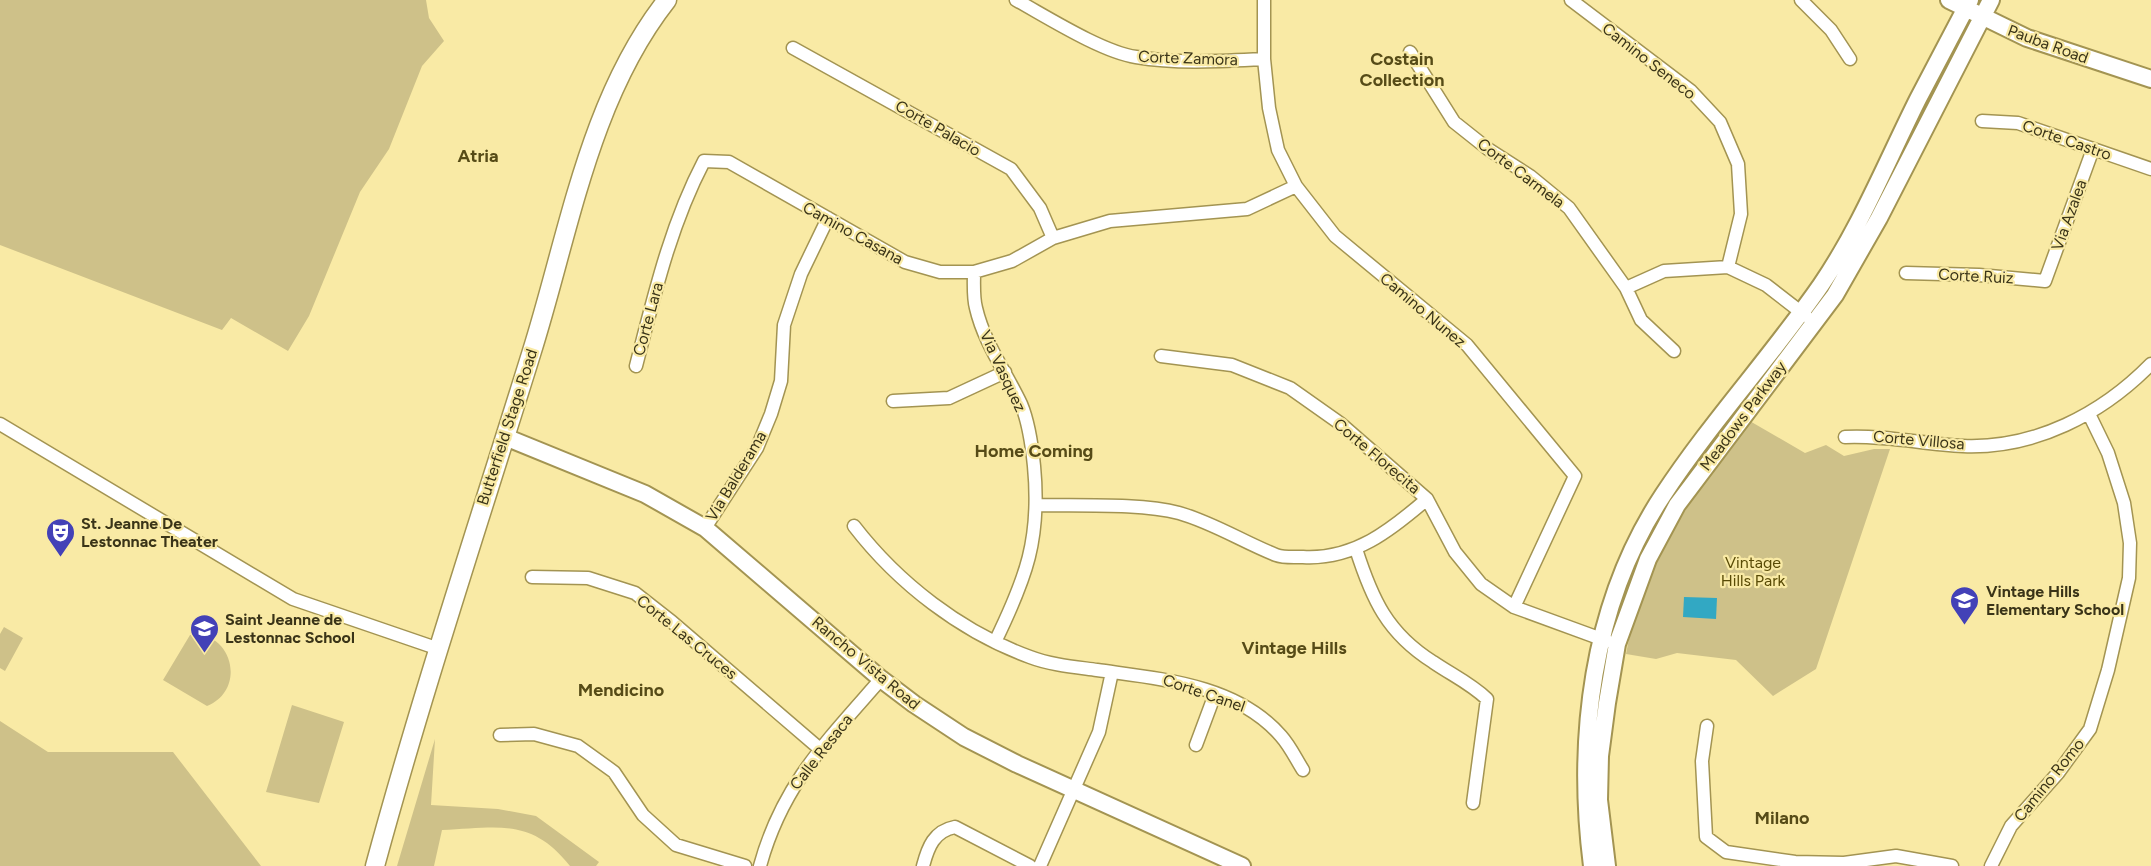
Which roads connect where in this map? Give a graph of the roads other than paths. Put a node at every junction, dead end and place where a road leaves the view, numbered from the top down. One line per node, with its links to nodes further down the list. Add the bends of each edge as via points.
1 (666, 0): 37 (main road, Butterfield Stage Road, via 642,34 611,94)
2 (1016, 0): 12 (street, Corte Zamora, via 1080,35 1134,57 1200,62)
3 (1264, 0): 12 (street, Camino Nunez)
4 (1571, 0): 21 (street, Camino Seneco, via 1691,91 1720,122 1738,164 1741,214)
5 (1801, 0): 13 (street, via 1831,30)
6 (1949, 0): 8 (main road, Pauba Road)
7 (1991, 0): 9 (main road, Meadows Parkway)
8 (1968, 5): 9 (main road, Pauba Road); 27 (main road, Meadows Parkway, via 1863,210 1820,285)
9 (1982, 17): 14 (main road, Pauba Road, via 2048,46); 28 (main road, Meadows Parkway, via 1852,268)
10 (793, 48): 20 (street, Corte Palacio, via 1011,169 1040,208)
11 (1410, 52): 26 (street, Corte Carmela, via 1454,122 1569,208)
12 (1264, 59): 18 (street, Camino Nunez, via 1278,150)
13 (1850, 59)
14 (2151, 79)
15 (1982, 121): 16 (street, Corte Castro, via 2018,123)
16 (2093, 149): 17 (street, Corte Castro); 25 (street, Via Azalea)
17 (2151, 168)
18 (1296, 186): 20 (street, Camino Casana, via 1247,209 1110,221); 45 (street, Camino Nunez, via 1335,236 1467,345 1575,476)
19 (828, 218): 22 (street, Camino Casana, via 729,162 704,161 685,197); 23 (street, Camino Casana, via 904,262 940,272); 42 (street, Via Balderama, via 801,274 784,325 781,381 771,414 751,457)
20 (1053, 238): 23 (street, Camino Casana, via 1012,261)
21 (1728, 267): 26 (street, via 1664,271); 27 (street, via 1766,285)
22 (661, 272): 32 (street, Corte Lara)
23 (974, 272): 33 (street, Via Vasquez, via 976,308 988,342)
24 (1906, 273): 25 (street, Corte Ruiz)
25 (2045, 281)
26 (1626, 288): 29 (street, Corte Carmela, via 1641,320)
27 (1800, 311): 28 (street); 46 (main road, Meadows Parkway, via 1662,496 1633,552)
28 (1813, 322): 48 (main road, Meadows Parkway, via 1677,505 1648,559)
29 (1674, 351)
30 (1161, 356): 39 (street, Corte Florecita, via 1232,365 1290,388 1341,424)
31 (2151, 364): 35 (street, Corte Villosa)
32 (636, 366)
33 (1005, 372): 34 (street, via 949,398); 40 (street, Via Vasquez, via 1022,406 1032,447)
34 (893, 401)
35 (2089, 414): 38 (street, Corte Villosa, via 2053,432 2008,443 1964,446 1877,435); 70 (street, Camino Romo, via 2109,453 2124,503 2130,543 2129,578 2090,729 2011,826)
36 (0, 424): 49 (street, via 293,599)
37 (505, 436): 42 (main road, Rancho Vista Road, via 645,494); 49 (main road, Butterfield Stage Road)
38 (1845, 437)
39 (1427, 499): 43 (street, via 1392,529); 45 (street, Corte Florecita, via 1462,560 1481,584)
40 (1038, 505): 43 (street, via 1176,513 1204,521 1279,556 1320,558); 47 (street, Via Vasquez, via 1033,545 1020,591)
41 (854, 526): 47 (street, Corte Canel, via 877,555 946,613)
42 (705, 528): 51 (main road, Rancho Vista Road)
43 (1356, 549): 59 (street, via 1370,593 1394,631 1431,662 1471,684 1487,699)
44 (532, 577): 56 (street, Corte Las Cruces, via 588,578 635,593)
45 (1514, 607): 46 (street, Corte Florecita)
46 (1600, 640): 48 (street, Corte Florecita); 67 (main road, Meadows Parkway, via 1586,759 1586,820)
47 (994, 642): 50 (street, Corte Canel, via 1032,658)
48 (1617, 644): 68 (main road, Meadows Parkway, via 1600,756 1599,800)
49 (439, 649): 60 (main road, Butterfield Stage Road)
50 (1112, 672): 52 (street, Corte Canel, via 1168,678); 58 (street, via 1099,732)
51 (881, 679): 56 (street, Calle Resaca); 58 (main road, Rancho Vista Road, via 964,737)
52 (1215, 694): 55 (street); 57 (street, Corte Canel, via 1252,709 1281,736)
53 (1707, 726): 69 (street, via 1702,761 1706,837 1726,852 1796,862 1844,863 1896,856)
54 (500, 735): 61 (street, via 534,734 578,746 614,772 643,815 676,845)
55 (1196, 745)
56 (820, 749): 62 (street, Calle Resaca, via 781,806)
57 (1304, 770)
58 (1075, 790): 65 (street); 66 (main road, Rancho Vista Road)
59 (1473, 803)
60 (375, 866)
61 (745, 866)
62 (759, 866)
63 (923, 866): 64 (street, via 928,849 944,829 955,827)
64 (1030, 866)
65 (1040, 866)
66 (1242, 866)
67 (1592, 866)
68 (1607, 866)
69 (1953, 866)
70 (1991, 866)

